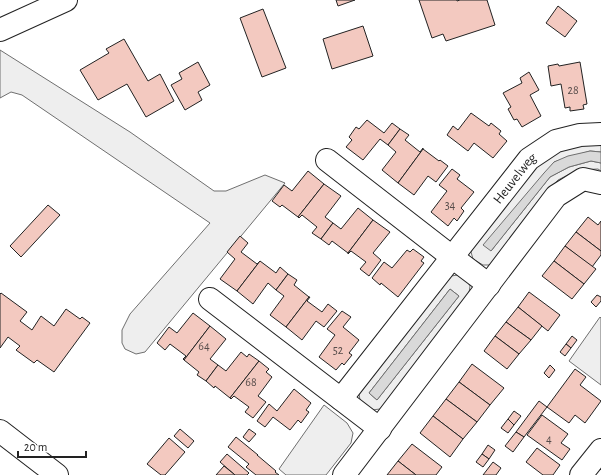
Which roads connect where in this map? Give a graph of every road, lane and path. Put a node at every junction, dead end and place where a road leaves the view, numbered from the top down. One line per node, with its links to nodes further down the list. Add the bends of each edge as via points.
1 (66, 0): 2 (street)
2 (0, 30)
3 (601, 134): 6 (street, Heuvelweg, via 580,135 556,141 529,159)
4 (327, 160): 6 (street)
5 (601, 183): 7 (street, via 583,179 556,196)
6 (452, 257): 7 (street); 9 (street, Heuvelweg)
7 (489, 285): 10 (street)
8 (210, 299): 9 (street)
9 (341, 399): 10 (street)
10 (380, 429): 14 (street)
11 (0, 431): 13 (street)
12 (601, 450): 15 (street)
13 (57, 475)
14 (344, 475)
15 (581, 475)

